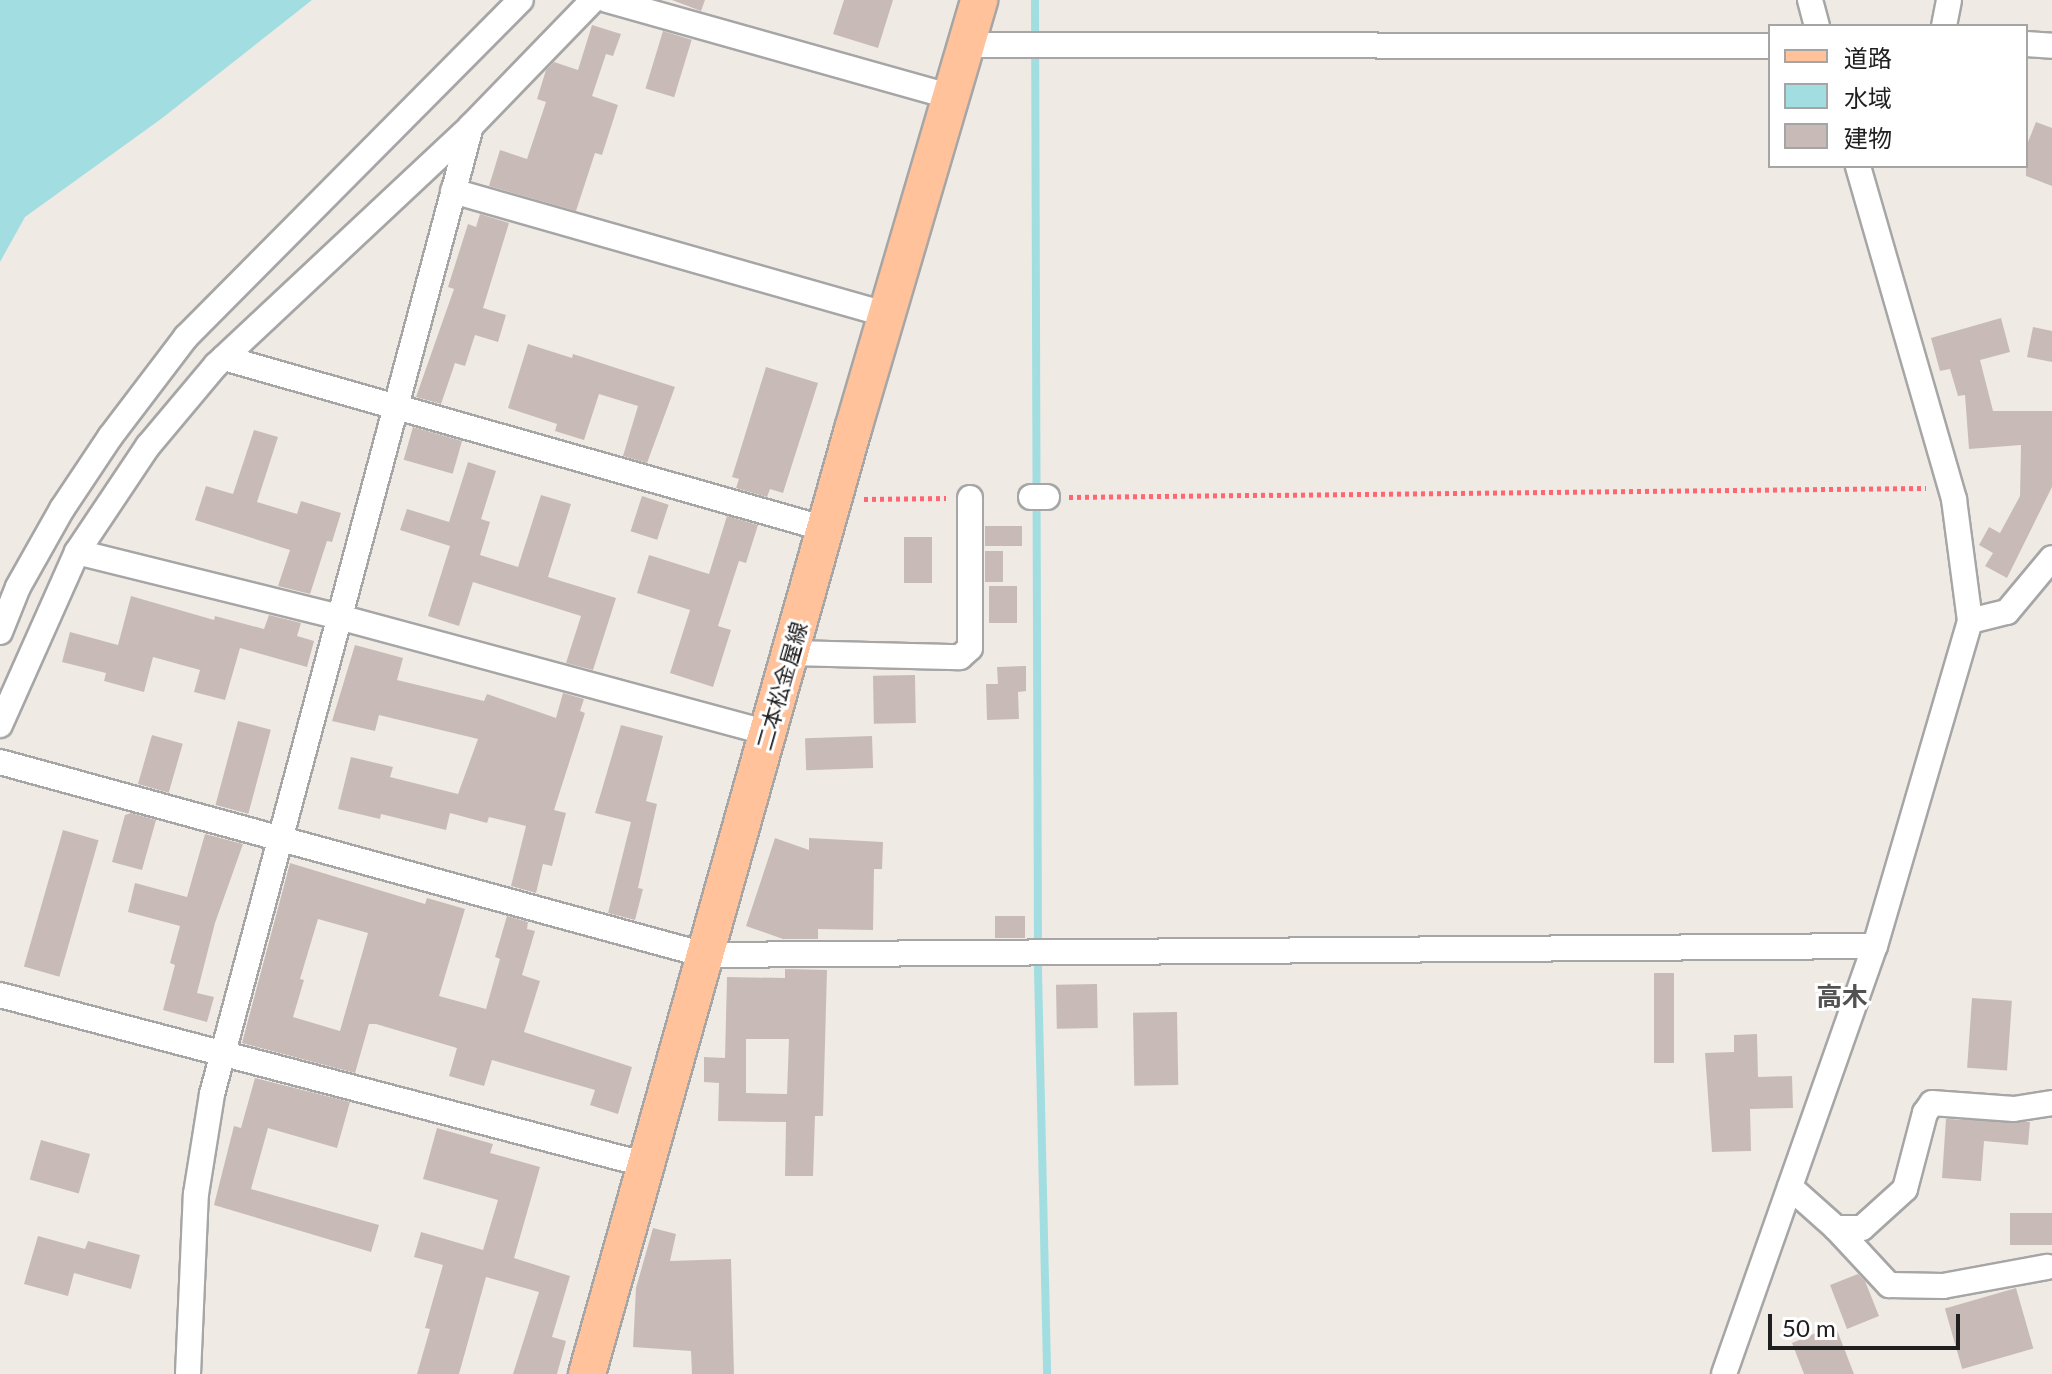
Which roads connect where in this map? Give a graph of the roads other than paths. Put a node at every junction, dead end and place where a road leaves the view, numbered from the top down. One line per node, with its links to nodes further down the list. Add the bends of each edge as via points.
1 (521, 0): 26 (street, via 186,337 62,509 18,587)
2 (593, 0): 14 (street)
3 (607, 0): 13 (street)
4 (979, 0): 10 (main road, 二本松金屋線)
5 (1810, 0): 7 (street)
6 (1949, 0): 8 (street)
7 (1816, 24)
8 (1944, 24)
9 (2028, 44): 12 (street)
10 (967, 45): 11 (street); 13 (main road, 二本松金屋線)
11 (1768, 46)
12 (2052, 46)
13 (952, 97): 17 (main road, 二本松金屋線)
14 (471, 126): 16 (street); 18 (street)
15 (1859, 168): 25 (street, via 1951,488)
16 (453, 191): 17 (street); 19 (street)
17 (887, 315): 21 (main road, 二本松金屋線)
18 (224, 358): 19 (street); 22 (street, via 148,446)
19 (395, 405): 21 (street); 24 (street)
20 (970, 498): 27 (street, via 970,648 960,657)
21 (831, 514): 27 (main road, 二本松金屋線)
22 (77, 552): 24 (street); 28 (street)
23 (2052, 558): 25 (street, via 2007,612)
24 (339, 617): 29 (street); 31 (street)
25 (1970, 621): 32 (street)
26 (0, 632)
27 (791, 653): 29 (main road, 二本松金屋線)
28 (0, 725)
29 (768, 733): 33 (main road, 二本松金屋線)
30 (0, 762): 31 (street)
31 (281, 840): 33 (street); 35 (street)
32 (1875, 946): 33 (street); 38 (street)
33 (705, 955): 37 (main road, 二本松金屋線)
34 (0, 995): 35 (street)
35 (224, 1054): 37 (street); 41 (street, via 196,1194)
36 (2052, 1103): 39 (street, via 2014,1109 1932,1103 1905,1189 1862,1228)
37 (647, 1165): 42 (main road, 二本松金屋線)
38 (1790, 1187): 39 (street); 43 (street)
39 (1836, 1228): 40 (street, via 1889,1285 1943,1286)
40 (2047, 1267)
41 (188, 1374)
42 (587, 1374)
43 (1724, 1374)

